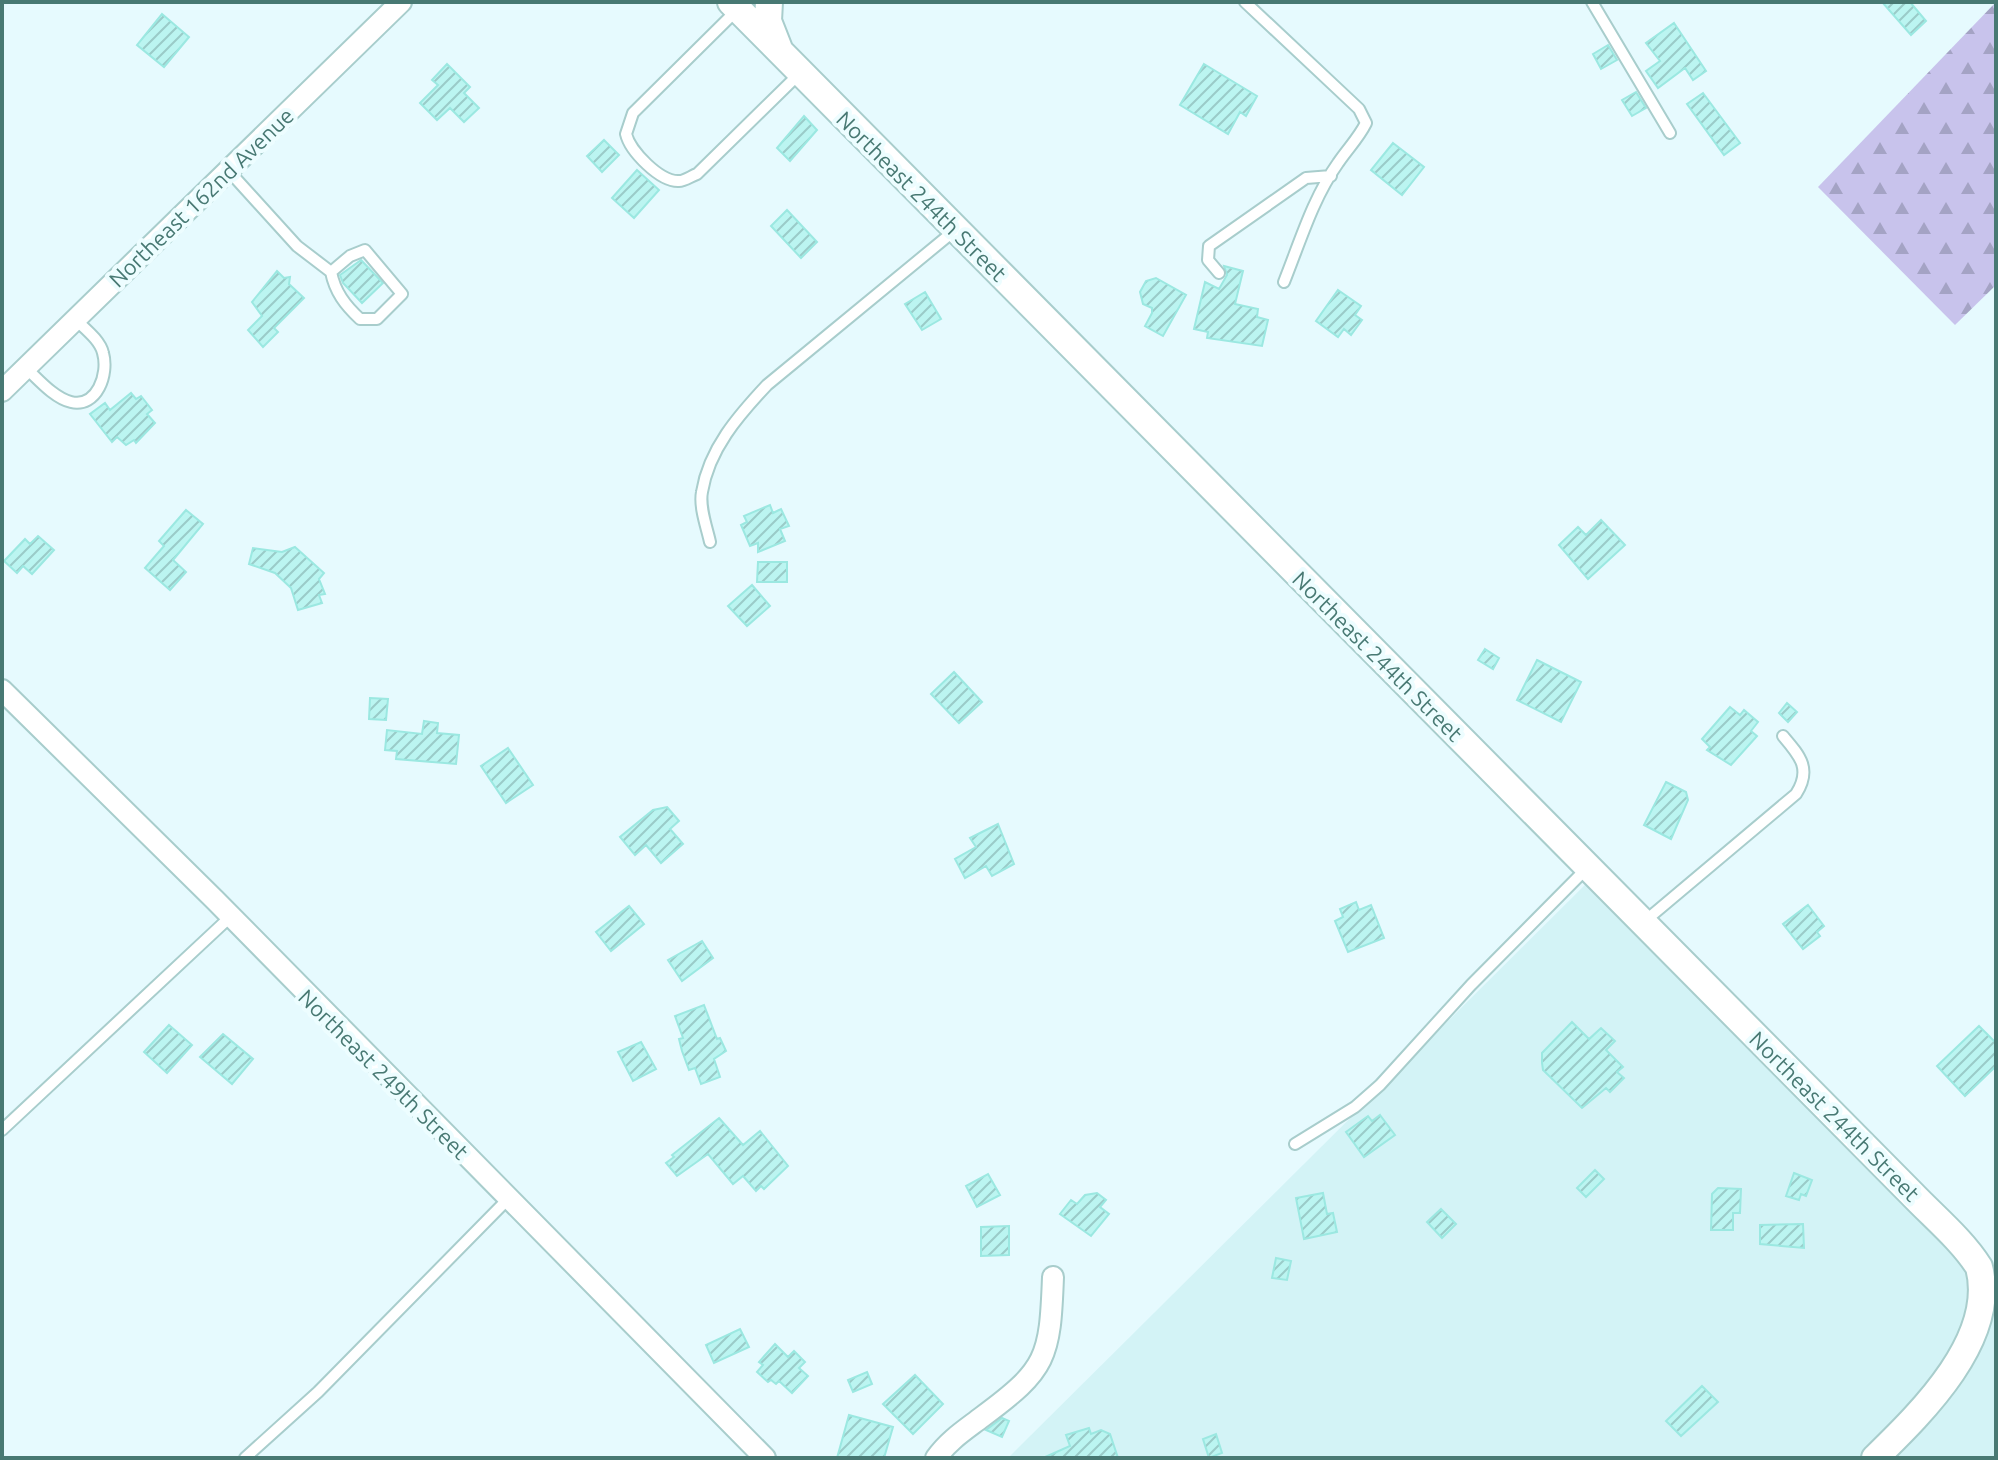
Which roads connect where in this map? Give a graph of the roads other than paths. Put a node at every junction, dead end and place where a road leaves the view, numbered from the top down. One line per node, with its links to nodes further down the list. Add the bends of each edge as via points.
1 (401, 2): 9 (street, Northeast 162nd Avenue)
2 (769, 2): 6 (street, Northeast 244th Street, via 768,21)
3 (1245, 2): 10 (lane, via 1359,109 1366,123)
4 (1592, 2): 8 (lane)
5 (734, 6): 6 (street); 7 (lane, via 633,113 626,134 638,155 673,180 697,174)
6 (780, 52): 7 (street, Northeast 244th Street)
7 (800, 73): 11 (street, Northeast 244th Street)
8 (1670, 133)
9 (228, 170): 12 (lane, via 297,246); 15 (street, Northeast 162nd Avenue)
10 (1331, 176): 13 (lane, via 1306,178 1209,246 1208,260); 14 (lane)
11 (955, 230): 18 (lane, via 767,385 741,413 714,453 701,495); 21 (street, Northeast 244th Street)
12 (331, 272): 12 (lane, via 346,306 360,319 377,319 402,294 365,250)
13 (1219, 273)
14 (1284, 282)
15 (75, 319): 16 (street, Northeast 162nd Avenue); 16 (lane, via 103,352 105,369 94,396 69,402)
16 (26, 368): 17 (street, Northeast 162nd Avenue)
17 (2, 391)
18 (710, 542)
19 (2, 690): 22 (street, Northeast 249th Street)
20 (1783, 736): 23 (lane, via 1802,758 1805,774 1796,794)
21 (1588, 867): 23 (street, Northeast 244th Street); 25 (lane, via 1380,1085)
22 (229, 918): 24 (lane); 26 (street, Northeast 249th Street)
23 (1644, 923): 31 (street, Northeast 244th Street, via 1980,1268 1990,1305 1976,1354)
24 (2, 1130)
25 (1295, 1144)
26 (508, 1199): 28 (lane, via 329,1381); 29 (street, Northeast 249th Street)
27 (1053, 1277): 30 (street, via 1051,1325 1043,1356 1026,1385 947,1443)
28 (245, 1458)
29 (765, 1458)
30 (936, 1458)
31 (1875, 1458)

